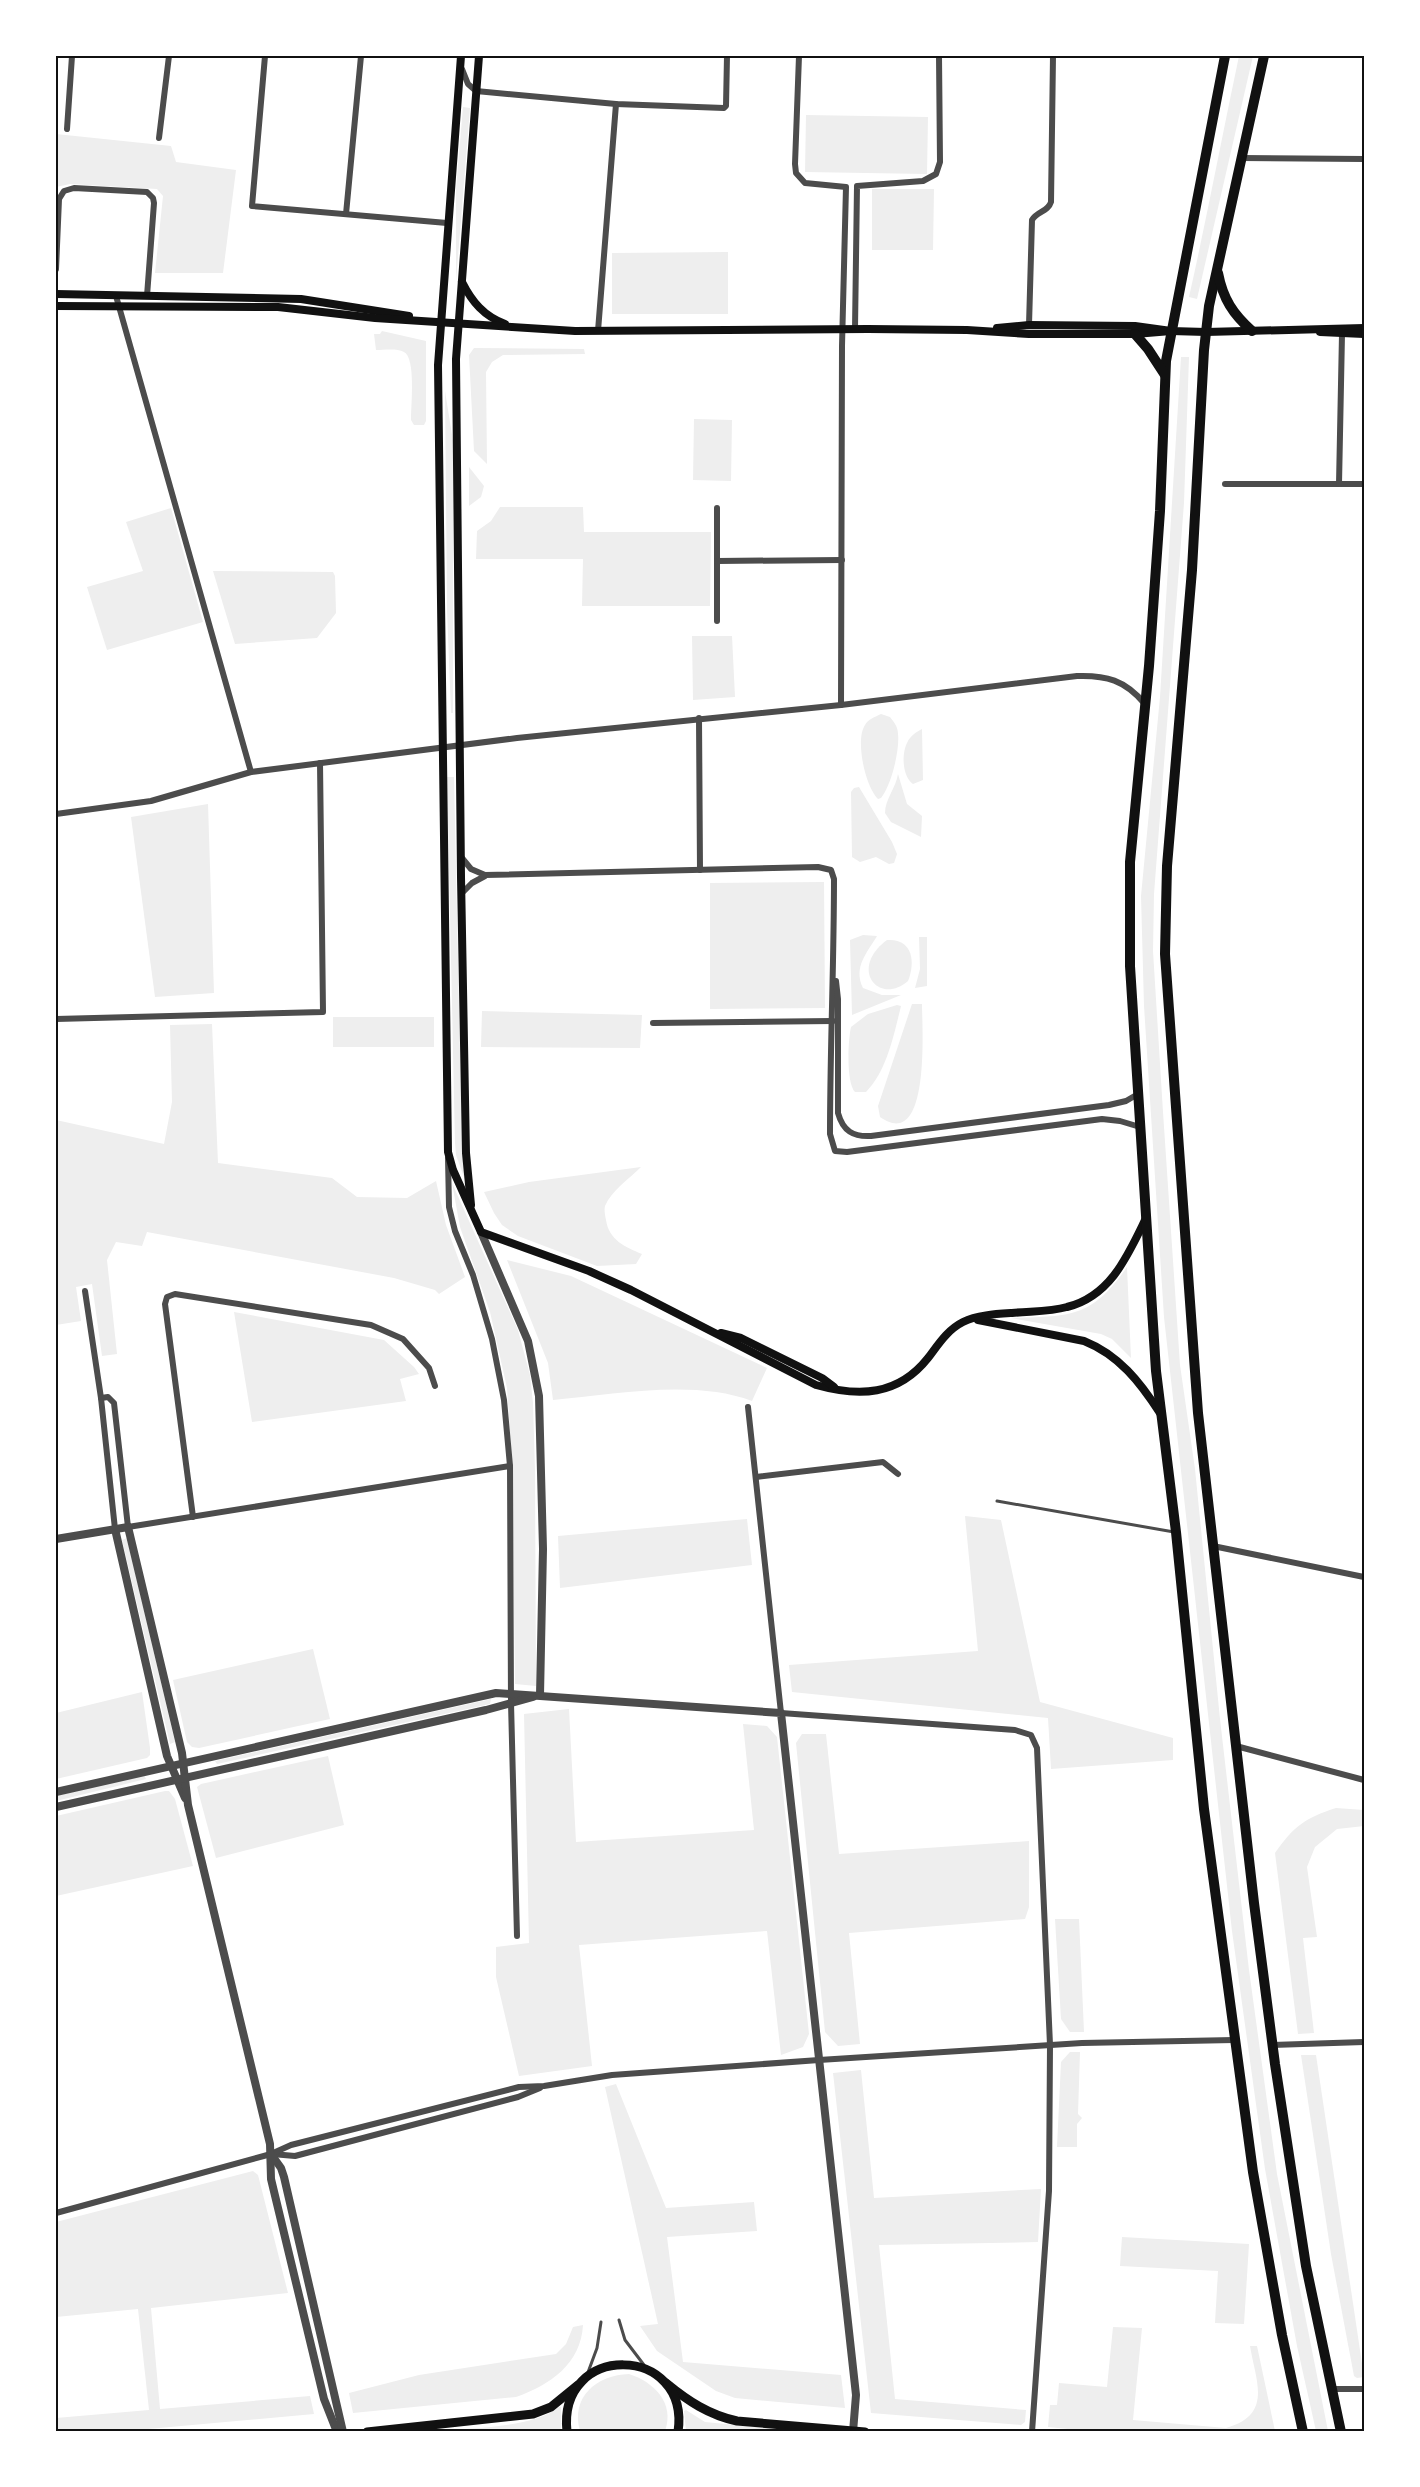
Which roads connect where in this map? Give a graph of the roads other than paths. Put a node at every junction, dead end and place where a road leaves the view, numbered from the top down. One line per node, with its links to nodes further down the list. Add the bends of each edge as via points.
1 (72, 56): 15 (street)
2 (169, 56): 16 (street)
3 (265, 56): 19 (street, via 252,206)
4 (361, 56): 19 (street)
5 (479, 56): 13 (main road)
6 (727, 56): 14 (street, via 726,106)
7 (799, 56): 23 (street, via 796,172 806,183 846,187)
8 (939, 56): 24 (street, via 940,162 936,174 923,181 857,186)
9 (1053, 56): 33 (street, via 1051,202 1032,220)
10 (1224, 56): 41 (highway)
11 (1264, 56): 17 (highway)
12 (461, 59): 13 (street, via 468,84); 20 (main road)
13 (476, 91): 14 (street); 25 (main road)
14 (616, 104): 40 (street)
15 (67, 129)
16 (159, 138)
17 (1241, 158): 18 (street); 21 (highway)
18 (1365, 159)
19 (346, 214): 20 (street)
20 (447, 223): 31 (main road)
21 (1217, 268): 42 (highway, via 1226,302); 43 (highway)
22 (56, 269): 28 (street, via 59,199 64,191 74,188 147,192 153,198)
23 (845, 272): 24 (street); 36 (street)
24 (856, 272): 37 (street)
25 (461, 281): 32 (main road); 34 (main road, via 485,314)
26 (56, 294): 27 (main road)
27 (116, 296): 28 (main road); 30 (street)
28 (147, 296): 31 (main road, via 301,299)
29 (56, 306): 30 (main road)
30 (120, 308): 31 (main road, via 278,307); 61 (street)
31 (439, 322): 32 (main road); 59 (main road)
32 (458, 323): 34 (main road); 58 (main road)
33 (1029, 325): 38 (main road); 41 (main road, via 1135,326)
34 (517, 328): 40 (main road)
35 (1365, 328): 39 (main road)
36 (843, 329): 37 (main road); 40 (main road); 52 (street)
37 (855, 329): 38 (main road)
38 (967, 330): 44 (main road)
39 (1302, 330): 42 (main road); 45 (main road)
40 (598, 331)
41 (1171, 331): 43 (main road); 44 (main road); 47 (highway)
42 (1252, 331): 43 (main road)
43 (1206, 332): 97 (highway, via 1192,570 1167,866 1165,954 1190,1331)
44 (1135, 334): 47 (highway)
45 (1342, 334): 46 (main road); 49 (street)
46 (1365, 334)
47 (1165, 376): 55 (highway, via 1160,511)
48 (1225, 484): 49 (street)
49 (1339, 484): 50 (street)
50 (1365, 484)
51 (717, 508): 53 (street)
52 (842, 560): 53 (street); 56 (street)
53 (717, 561): 54 (street)
54 (717, 621)
55 (1145, 704): 56 (street, via 1119,681 1099,675); 70 (highway, via 1130,862 1129,916)
56 (841, 705): 57 (street)
57 (699, 718): 58 (street); 64 (street)
58 (459, 746): 59 (street); 63 (main road)
59 (442, 748): 60 (street); 74 (main road)
60 (320, 763): 61 (street); 67 (street, via 323,1012)
61 (251, 772): 62 (street, via 151,801)
62 (56, 814)
63 (461, 857): 65 (street, via 471,869); 66 (main road)
64 (699, 870): 65 (street); 68 (street, via 831,870)
65 (485, 876): 66 (street)
66 (462, 893): 75 (main road, via 466,1153)
67 (56, 1019)
68 (834, 1021): 69 (street); 71 (street, via 838,1113 848,1132 854,1135); 72 (street, via 830,1134 835,1151)
69 (653, 1023)
70 (1139, 1094): 71 (street, via 1115,1104); 73 (highway)
71 (1076, 1109): 72 (street)
72 (1077, 1122): 73 (street, via 1112,1120)
73 (1141, 1127): 76 (highway)
74 (448, 1152): 75 (main road); 88 (street, via 449,1207 495,1349)
75 (472, 1211): 77 (main road)
76 (1146, 1218): 79 (main road, via 1111,1280 1089,1299 1052,1310); 87 (highway)
77 (481, 1232): 80 (main road, via 589,1271); 100 (street, via 528,1341 539,1396 543,1548)
78 (85, 1291): 85 (street)
79 (972, 1318): 84 (main road, via 950,1331 902,1382 872,1391); 87 (main road, via 1100,1347 1126,1368)
80 (714, 1331): 81 (main road); 82 (main road)
81 (783, 1354): 82 (main road); 84 (main road)
82 (770, 1362): 84 (main road, via 816,1385)
83 (435, 1386): 92 (street, via 429,1368 403,1340 371,1325 175,1294 167,1297)
84 (842, 1392)
85 (101, 1398): 93 (street, via 108,1397 114,1403); 94 (street)
86 (748, 1407): 90 (street)
87 (1162, 1416): 95 (highway)
88 (510, 1466): 92 (street); 99 (street)
89 (898, 1474): 90 (street, via 884,1462)
90 (756, 1478): 102 (street)
91 (997, 1501): 95 (lane)
92 (193, 1517): 93 (street)
93 (128, 1527): 94 (street); 104 (street)
94 (115, 1529): 96 (street); 105 (street)
95 (1176, 1532): 111 (highway, via 1204,1809)
96 (56, 1539)
97 (1213, 1546): 98 (street); 103 (highway)
98 (1365, 1577)
99 (510, 1693): 100 (street); 101 (street); 104 (street)
100 (540, 1695): 101 (street); 102 (street)
101 (511, 1703): 106 (street); 110 (street)
102 (781, 1713): 113 (street, via 1031,1735 1037,1748); 115 (street)
103 (1235, 1746): 107 (street); 114 (highway)
104 (183, 1763): 105 (street); 106 (street)
105 (171, 1765): 106 (street); 108 (street)
106 (181, 1777): 109 (street); 117 (street)
107 (1365, 1780)
108 (56, 1792)
109 (56, 1807)
110 (517, 1936)
111 (1234, 2040): 113 (street); 135 (highway, via 1253,2172)
112 (1365, 2042): 114 (street)
113 (1050, 2045): 115 (street); 134 (street, via 1047,2234)
114 (1272, 2045): 125 (highway, via 1306,2266)
115 (819, 2060): 116 (street, via 612,2075); 127 (street, via 856,2395)
116 (544, 2086): 117 (street, via 519,2087 291,2145); 117 (street, via 518,2097 295,2156)
117 (271, 2154): 118 (street); 128 (street, via 271,2180 324,2399); 129 (street, via 284,2177)
118 (56, 2212)
119 (619, 2320): 121 (lane, via 631,2350)
120 (601, 2322): 122 (lane, via 597,2348)
121 (647, 2369): 122 (main road, via 609,2365); 123 (main road)
122 (586, 2376): 124 (main road)
123 (666, 2383): 127 (main road, via 697,2406 722,2418); 132 (main road, via 677,2405)
124 (578, 2385): 130 (main road, via 551,2407 533,2414); 131 (main road, via 566,2412)
125 (1331, 2389): 126 (street); 136 (highway)
126 (1365, 2389)
127 (853, 2431): 133 (main road)
128 (337, 2432)
129 (343, 2432)
130 (367, 2432)
131 (567, 2432)
132 (678, 2432)
133 (866, 2432)
134 (1032, 2432)
135 (1303, 2432)
136 (1341, 2432)

